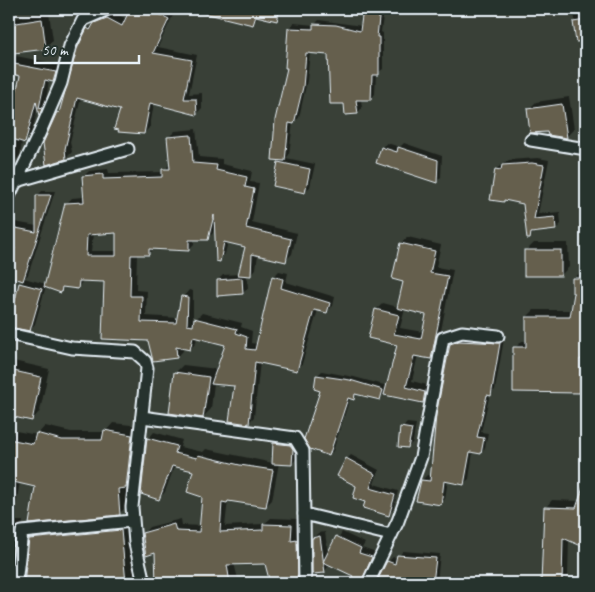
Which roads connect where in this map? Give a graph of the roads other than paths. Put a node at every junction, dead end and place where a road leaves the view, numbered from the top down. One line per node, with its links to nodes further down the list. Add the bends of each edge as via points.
1 (108, 9): 5 (street, via 83,20 70,46 61,82)
2 (531, 140): 4 (street)
3 (128, 149): 5 (street)
4 (586, 149)
5 (17, 181): 6 (street)
6 (9, 196)
7 (9, 334): 9 (street, via 72,348 135,352 146,361 147,368)
8 (498, 336): 12 (street, via 462,332 443,338 421,457)
9 (142, 417): 10 (street, via 294,438 303,451); 11 (street)
10 (304, 514): 12 (street); 15 (street)
11 (132, 520): 13 (street, via 22,532); 14 (street)
12 (391, 535): 16 (street)
13 (16, 583)
14 (144, 583)
15 (306, 583)
16 (368, 583)

